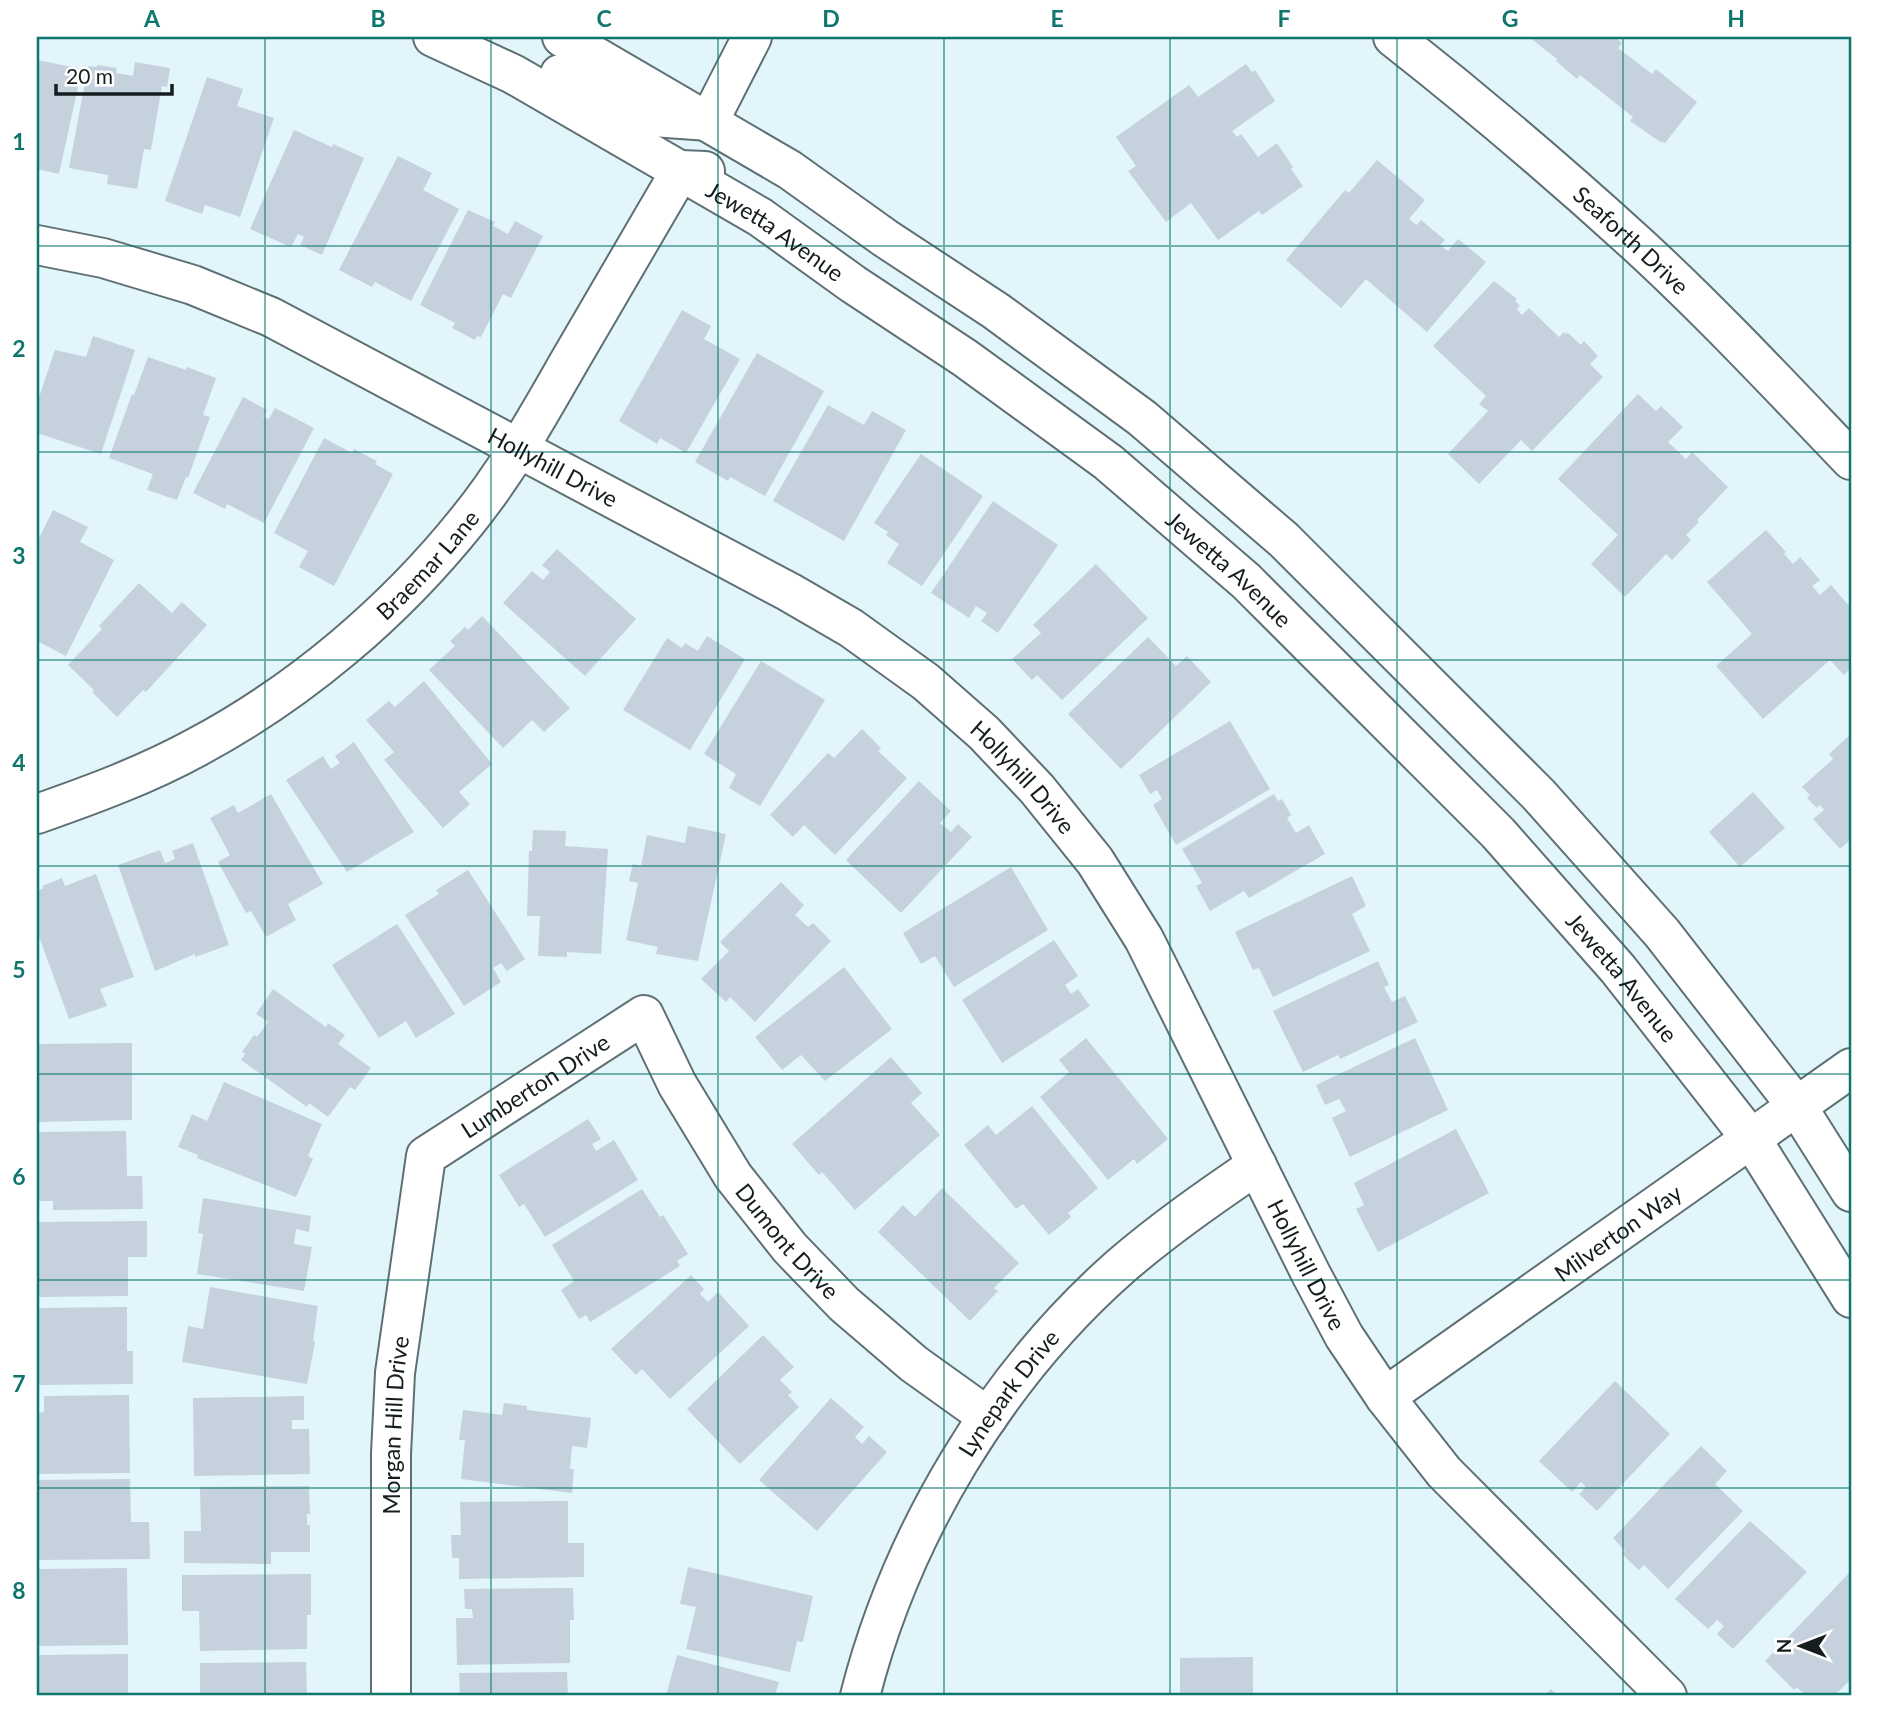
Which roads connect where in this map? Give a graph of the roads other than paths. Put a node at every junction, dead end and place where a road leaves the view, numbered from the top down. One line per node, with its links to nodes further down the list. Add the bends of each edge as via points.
1 (433, 37): 7 (street, Jewetta Avenue, via 513,74)
2 (485, 37): 6 (street, via 653,117)
3 (562, 37): 6 (street)
4 (752, 37): 6 (street)
5 (1393, 37): 11 (street, Seaforth Drive, via 1481,107 1638,245)
6 (709, 121): 9 (street, via 790,170)
7 (681, 170): 9 (street, via 733,173 974,334); 10 (street, Braemar Lane); 16 (street, Jewetta Avenue, via 760,218 965,358 1108,462 1246,581 1498,833 1618,969)
8 (37, 245): 10 (street, Hollyhill Drive, via 103,258 192,285 271,317)
9 (1073, 367): 15 (street, via 1142,418 1284,540 1538,794 1662,933)
10 (519, 448): 12 (street, Braemar Lane, via 467,521 405,590 350,643 277,699 198,747 114,786); 18 (street, Hollyhill Drive, via 851,628 926,682 984,733 1037,789 1102,872 1144,939)
11 (1851, 460)
12 (37, 814)
13 (644, 1015): 17 (street, Lumberton Drive); 22 (street, Dumont Drive, via 677,1084 733,1176 790,1248 844,1304 914,1364)
14 (1851, 1068): 15 (street, Milverton Way)
15 (1798, 1108): 16 (street, Milverton Way); 19 (street)
16 (1752, 1140): 20 (street, Jewetta Avenue); 21 (street, Milverton Way)
17 (426, 1156): 23 (street, Morgan Hill Drive, via 395,1373)
18 (1257, 1165): 21 (street, Hollyhill Drive, via 1344,1336); 22 (street, Lynepark Drive, via 1119,1267 1054,1333)
19 (1851, 1192)
20 (1851, 1298)
21 (1385, 1397): 25 (street, Hollyhill Drive, via 1444,1472)
22 (988, 1416): 24 (street, Lynepark Drive, via 942,1491 901,1573)
23 (391, 1696)
24 (860, 1696)
25 (1667, 1696)

